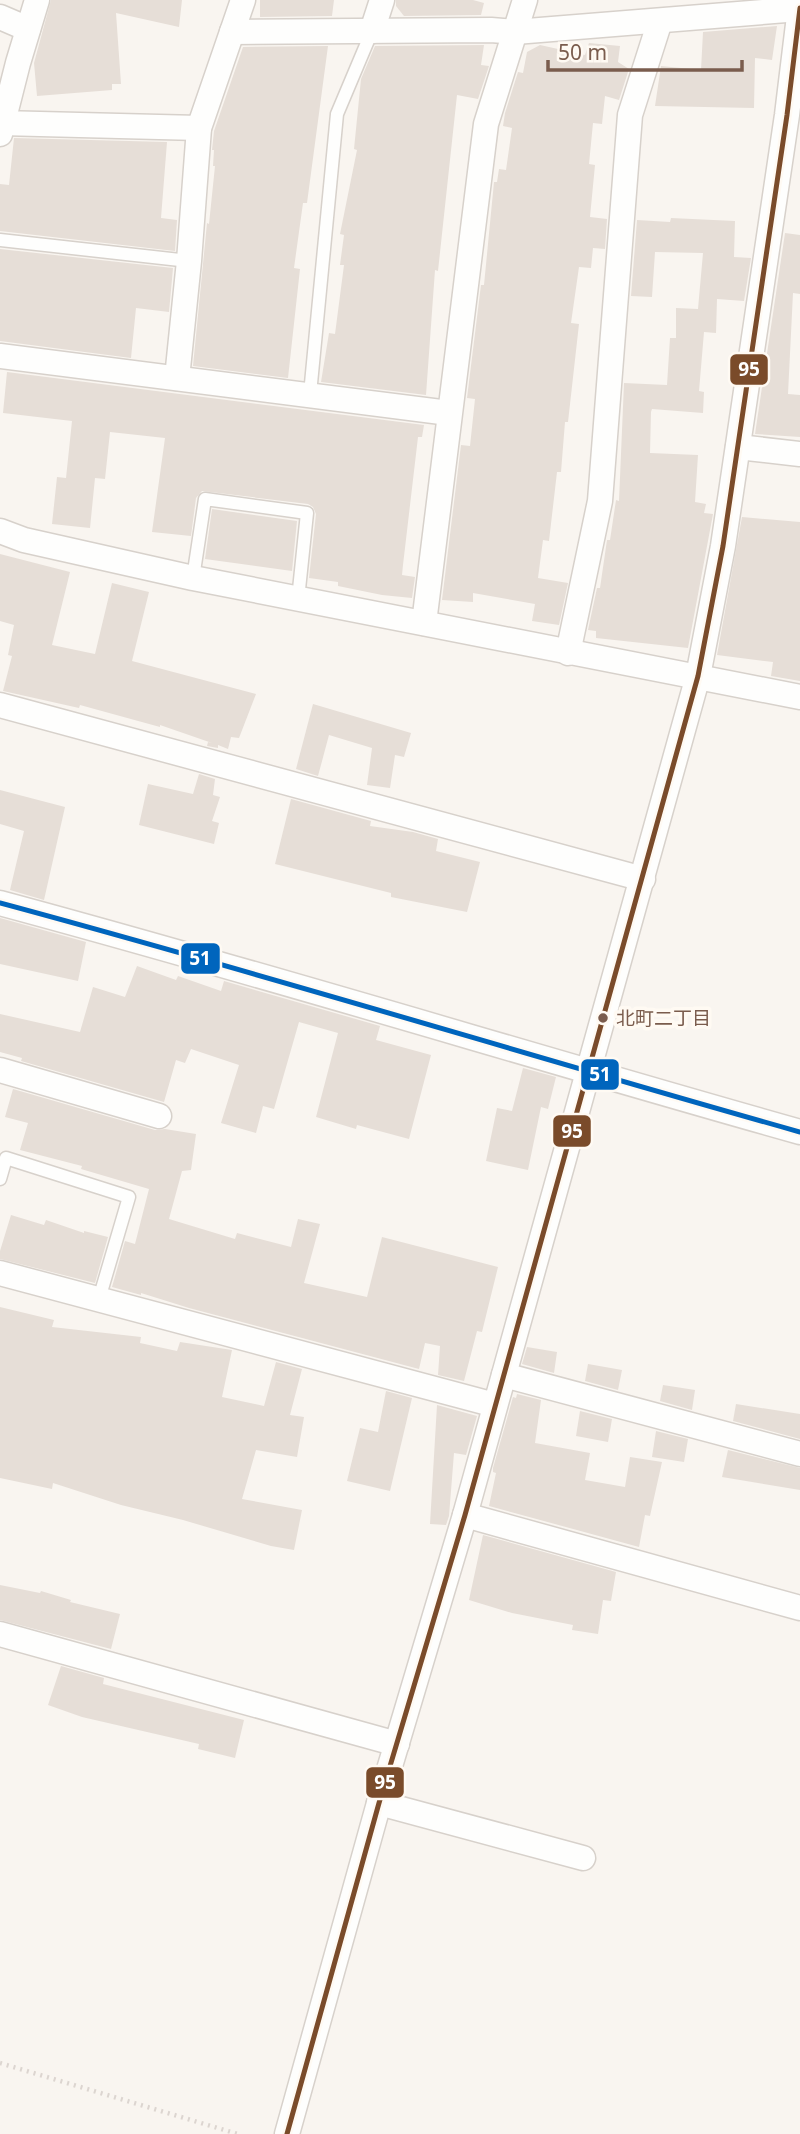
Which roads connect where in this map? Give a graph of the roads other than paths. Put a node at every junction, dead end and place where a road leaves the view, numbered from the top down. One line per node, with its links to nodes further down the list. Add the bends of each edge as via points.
1 (37, 0): 9 (street)
2 (243, 0): 11 (street)
3 (382, 0): 10 (street)
4 (525, 0): 12 (street)
5 (796, 0): 6 (street)
6 (800, 9): 8 (street); 13 (street)
7 (0, 17): 9 (street)
8 (660, 20): 12 (street); 28 (street, via 629,115 600,501)
9 (28, 29): 14 (street)
10 (372, 31): 11 (street); 12 (street); 20 (lane, via 337,114)
11 (232, 32): 15 (street)
12 (515, 32): 21 (street, via 486,124)
13 (794, 115): 22 (street)
14 (1, 127): 15 (street)
15 (199, 128): 17 (street)
16 (0, 240): 17 (lane)
17 (189, 261): 19 (street)
18 (0, 356): 19 (street)
19 (177, 378): 20 (street)
20 (310, 394): 21 (street)
21 (449, 413): 27 (street)
22 (738, 447): 23 (street); 29 (street)
23 (800, 454)
24 (0, 531): 25 (street)
25 (193, 578): 26 (street); 26 (lane, via 205,499 307,513)
26 (298, 599): 27 (street)
27 (425, 623): 28 (street)
28 (568, 653): 29 (street)
29 (698, 676): 30 (street); 32 (street)
30 (800, 698)
31 (0, 705): 32 (street)
32 (643, 879): 35 (street)
33 (0, 903): 35 (street, via 190,954)
34 (0, 1070): 36 (street)
35 (588, 1073): 37 (street); 41 (street)
36 (159, 1115)
37 (800, 1132)
38 (0, 1179): 40 (lane, via 6,1158 129,1197)
39 (0, 1273): 40 (street)
40 (99, 1299): 42 (street)
41 (504, 1375): 42 (street); 43 (street)
42 (495, 1405): 44 (street)
43 (800, 1454)
44 (465, 1516): 45 (street); 47 (street)
45 (800, 1608)
46 (0, 1634): 47 (street)
47 (397, 1744): 48 (street)
48 (380, 1803): 49 (street); 50 (street)
49 (583, 1858)
50 (287, 2134)

